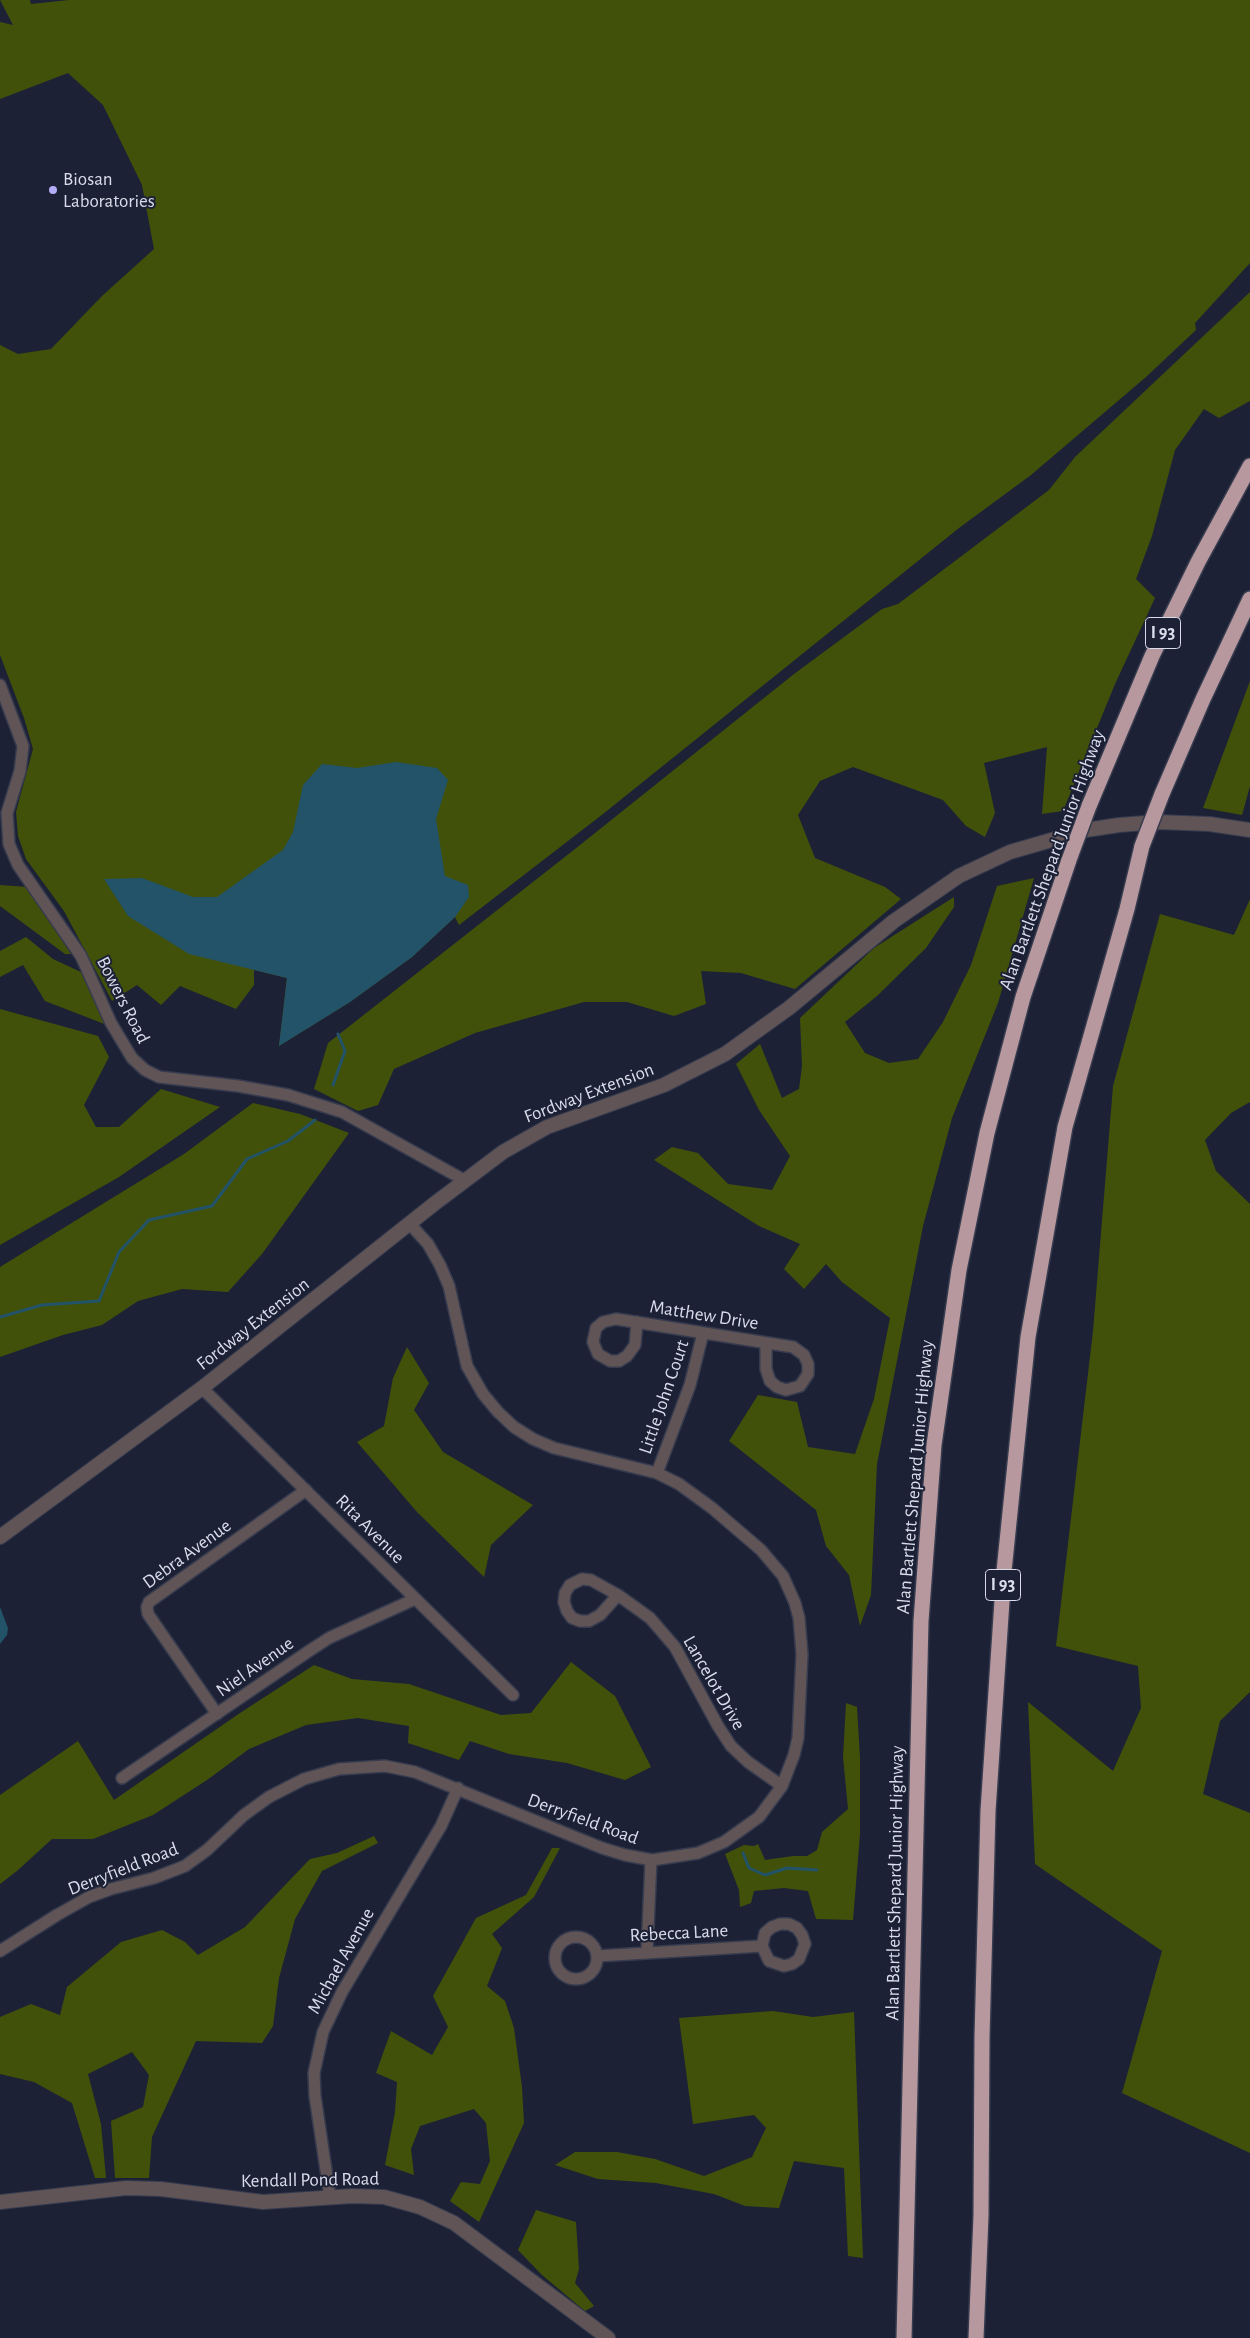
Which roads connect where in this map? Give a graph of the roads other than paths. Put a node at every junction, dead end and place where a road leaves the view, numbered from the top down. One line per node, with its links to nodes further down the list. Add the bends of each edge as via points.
1 (1250, 466): 29 (highway, Alan Bartlett Shepard Junior Highway / I 93, bridge, via 1164,632 1132,702 1069,860 1023,997 987,1133 953,1306 934,1445 925,1551)
2 (1250, 599): 30 (highway, I 93, bridge, via 1203,699 1142,846 1065,1128 1028,1337 1004,1571 988,1811)
3 (0, 685): 5 (street, Bowers Road, via 23,746 20,771 7,813 10,844 18,865 81,956 111,1023 132,1058 159,1077 279,1093 342,1112)
4 (1250, 830): 5 (street, Fordway Extension, via 1176,822 1119,825 1065,834 995,859 959,876 921,900 789,1008 725,1054 664,1085 547,1126)
5 (464, 1180): 6 (street, Fordway Extension)
6 (410, 1224): 10 (street, Fordway Extension); 11 (street, Derryfield Road, via 440,1264 449,1286 467,1366 498,1412 514,1427 554,1448)
7 (637, 1322): 8 (street, Matthew Drive)
8 (703, 1333): 9 (street, Matthew Drive); 11 (street, Little John Court, via 690,1385)
9 (766, 1343): 9 (street, Matthew Drive, via 766,1369 770,1381 786,1390 800,1386 808,1374 804,1356 793,1347)
10 (202, 1388): 12 (street, Rita Avenue); 13 (street, Fordway Extension)
11 (657, 1472): 19 (street, Derryfield Road, via 692,1493 761,1550 783,1576 795,1603 802,1654 800,1720 794,1755)
12 (306, 1490): 15 (street, Rita Avenue); 17 (street, Debra Avenue, via 149,1602 147,1607 148,1614)
13 (0, 1537)
14 (618, 1595): 14 (street, Lancelot Drive, via 595,1582 582,1579 567,1589 564,1602 572,1618 589,1621 600,1615); 19 (street, Lancelot Drive, via 650,1618 675,1647 731,1746)
15 (415, 1599): 16 (street, Rita Avenue); 17 (street, Niel Avenue, via 329,1638)
16 (513, 1695)
17 (218, 1714): 18 (street, Niel Avenue)
18 (122, 1778)
19 (782, 1786): 21 (street, Derryfield Road, via 759,1817 724,1842 698,1853)
20 (458, 1788): 21 (street, Derryfield Road, via 602,1848); 23 (street, Derryfield Road, via 415,1772 385,1766 354,1766 314,1775 256,1806 185,1866 89,1897); 26 (street, Michael Avenue, via 441,1826 342,1992 323,2032 314,2073)
21 (651, 1860): 24 (street)
22 (762, 1946): 24 (street, Rebecca Lane)
23 (0, 1951)
24 (647, 1952): 25 (street, Rebecca Lane)
25 (597, 1956)
26 (330, 2197): 27 (street, Kendall Pond Road, via 263,2202 161,2189 126,2188); 28 (street, Kendall Pond Road, via 384,2197 438,2214 470,2234)
27 (0, 2202)
28 (608, 2338)
29 (904, 2338)
30 (976, 2338)

